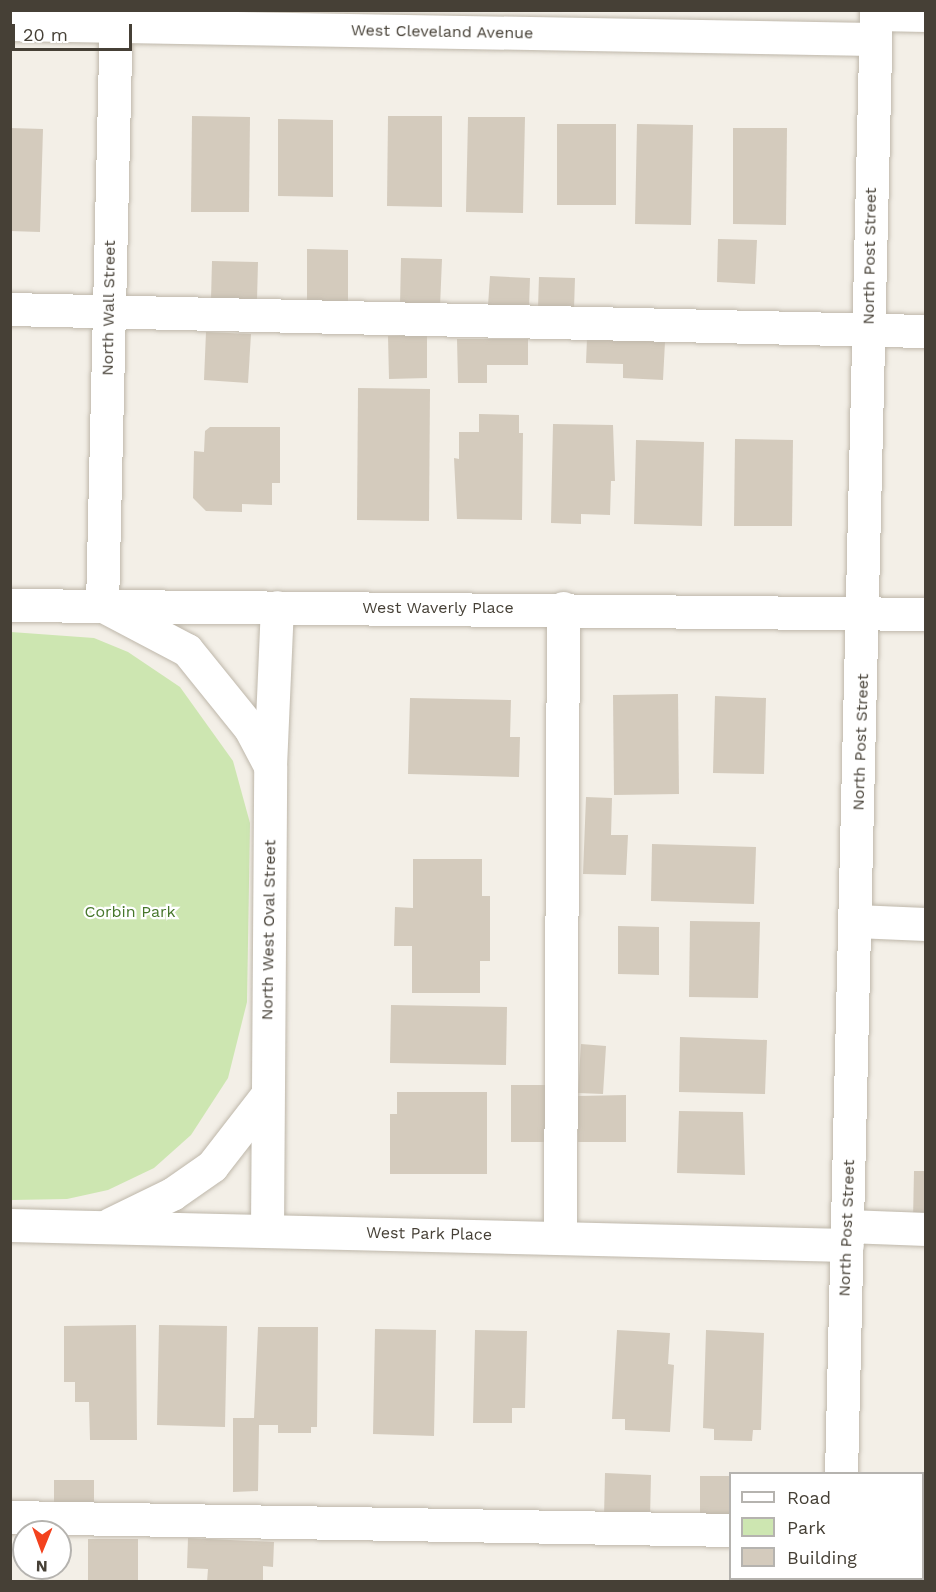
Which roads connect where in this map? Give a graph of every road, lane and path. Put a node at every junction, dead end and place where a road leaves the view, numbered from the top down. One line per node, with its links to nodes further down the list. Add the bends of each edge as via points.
1 (926, 15): 3 (street, West Cleveland Avenue)
2 (116, 18): 3 (street, West Cleveland Avenue); 4 (street, West Cleveland Avenue); 6 (street, North Wall Street)
3 (875, 21): 7 (street, North Post Street)
4 (10, 24)
5 (10, 309): 6 (street)
6 (109, 310): 7 (street); 10 (street, North Wall Street)
7 (868, 330): 8 (street); 13 (street, North Post Street)
8 (926, 331)
9 (10, 605): 10 (street, West Waverly Place)
10 (102, 606): 11 (street, West Waverly Place); 15 (street, North West Oval Street, via 187,650 250,728)
11 (276, 607): 12 (street, West Waverly Place); 15 (street, North West Oval Street)
12 (563, 608): 13 (street, West Waverly Place); 24 (street)
13 (865, 612): 14 (street, West Waverly Place); 16 (street, North Post Street)
14 (926, 614)
15 (270, 766): 18 (street, North West Oval Street)
16 (855, 921): 17 (street); 23 (street, North Post Street)
17 (926, 924)
18 (267, 1095): 20 (street, via 212,1166 172,1194); 22 (street, North West Oval Street)
19 (10, 1225): 20 (street, West Park Place)
20 (104, 1227): 22 (street, West Park Place)
21 (926, 1229): 23 (street, West Park Place)
22 (267, 1230): 24 (street, West Park Place)
23 (847, 1236): 24 (street, West Park Place); 25 (street, North Post Street)
24 (560, 1237)
25 (841, 1472)
26 (10, 1516): 27 (street)
27 (729, 1530)

